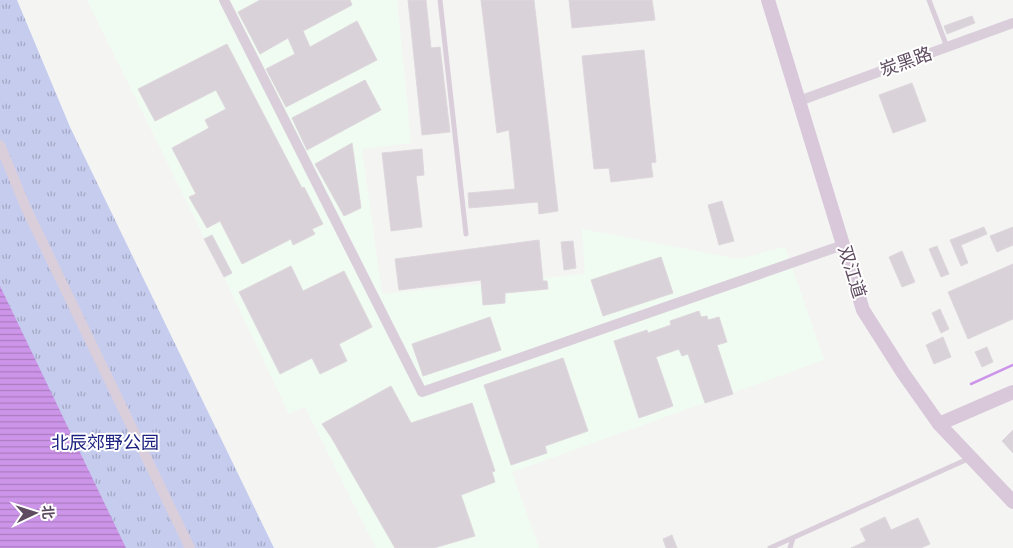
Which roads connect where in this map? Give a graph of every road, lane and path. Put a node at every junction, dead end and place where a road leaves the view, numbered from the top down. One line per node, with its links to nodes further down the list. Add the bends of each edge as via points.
1 (224, 0): 10 (street, via 422,392)
2 (440, 0): 9 (lane)
3 (768, 0): 7 (main road, 双江道)
4 (929, 0): 6 (lane)
5 (1013, 24): 6 (street, 炭黑路)
6 (947, 47): 7 (street, 炭黑路)
7 (799, 101): 10 (main road, 双江道)
8 (0, 145): 16 (street, via 26,208)
9 (466, 234)
10 (844, 245): 12 (main road, 双江道, via 863,310)
11 (1013, 392): 12 (main road)
12 (939, 424): 13 (main road, 双江道)
13 (970, 458): 14 (main road, 双江道); 15 (lane)
14 (1013, 502)
15 (793, 538): 17 (lane); 18 (lane)
16 (190, 548)
17 (770, 548)
18 (790, 548)

